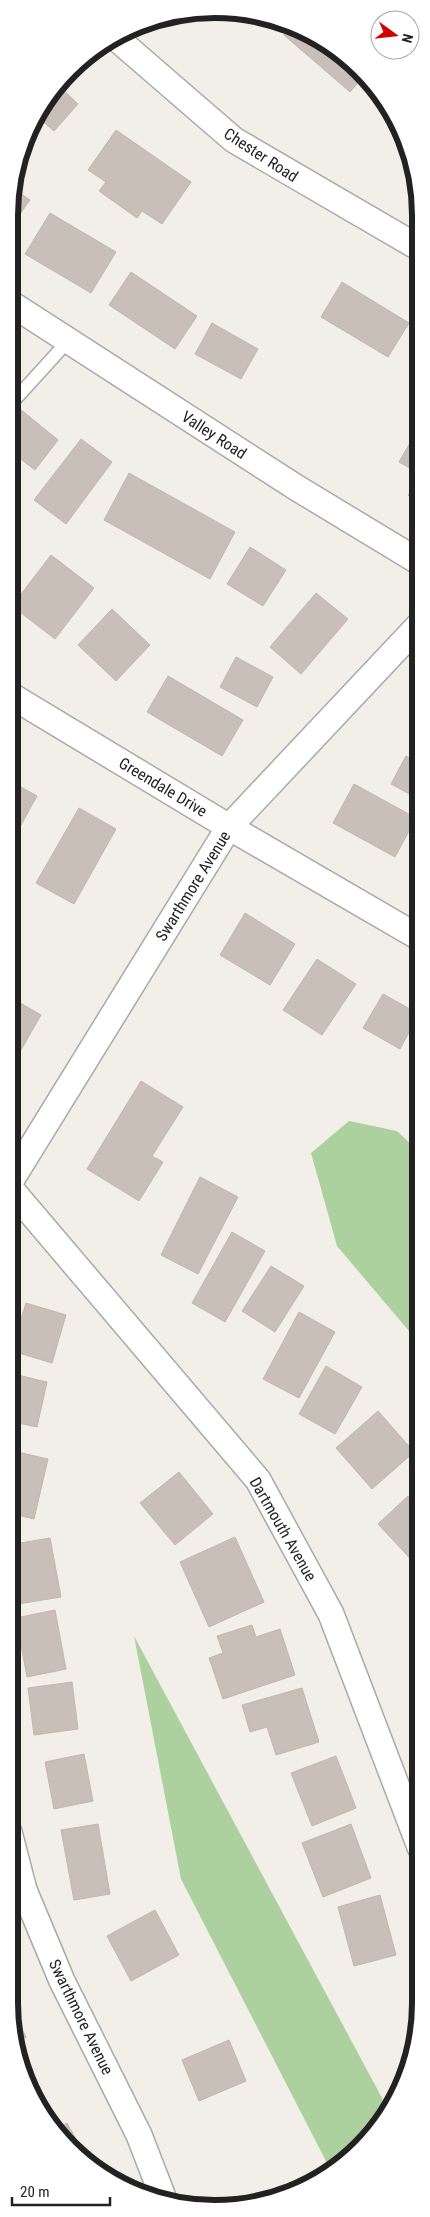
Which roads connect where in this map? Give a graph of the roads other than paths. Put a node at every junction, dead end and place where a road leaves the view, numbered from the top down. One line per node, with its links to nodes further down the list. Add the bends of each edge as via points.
1 (120, 42): 2 (street, Chester Road, via 234,140)
2 (412, 244)
3 (18, 308): 4 (street, Valley Road)
4 (69, 340): 5 (lane); 6 (street, Valley Road, via 297,488)
5 (18, 396)
6 (412, 558)
7 (412, 633): 9 (street, Swarthmore Avenue)
8 (18, 700): 9 (street, Greendale Drive)
9 (229, 827): 10 (street, Greendale Drive); 11 (street, Swarthmore Avenue)
10 (412, 933)
11 (18, 1150)
12 (18, 1197): 13 (street, Dartmouth Avenue, via 258,1480 331,1614)
13 (412, 1826)
14 (18, 1867): 15 (street, Swarthmore Avenue, via 24,1890 58,1972 139,2135)
15 (161, 2192)

